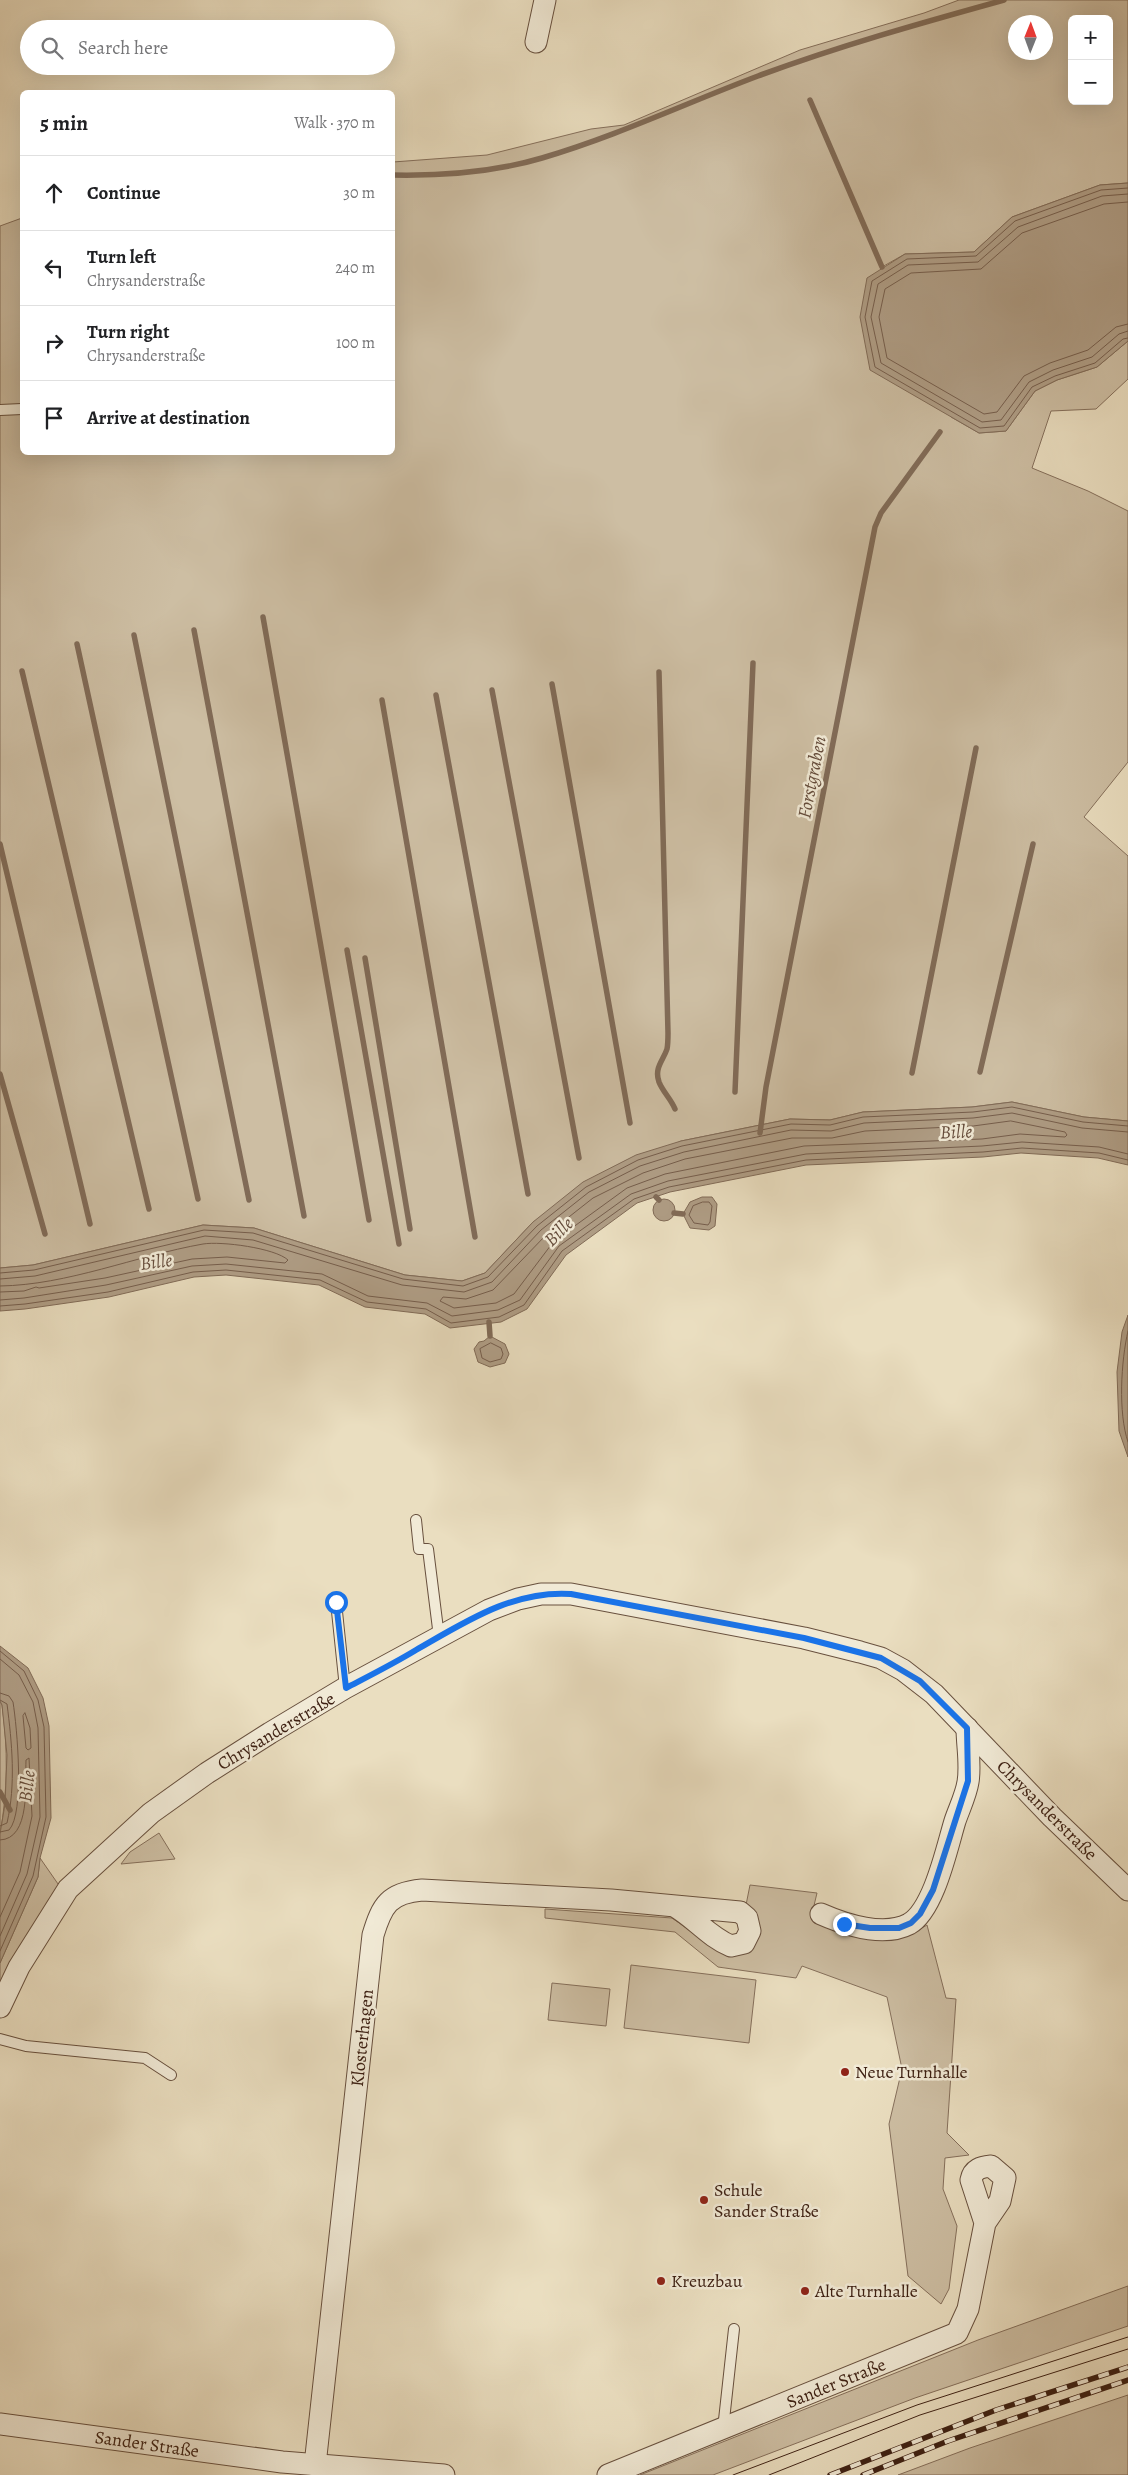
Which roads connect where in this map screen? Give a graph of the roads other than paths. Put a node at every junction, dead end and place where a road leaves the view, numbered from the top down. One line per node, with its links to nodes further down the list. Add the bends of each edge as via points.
1 (545, 0): 2 (street)
2 (536, 42)
3 (20, 409): 4 (lane)
4 (0, 410)
5 (416, 1520): 7 (lane, via 419,1549 428,1549)
6 (336, 1602): 8 (lane)
7 (440, 1637): 8 (street, Chrysanderstraße); 9 (street, Chrysanderstraße, via 489,1610 518,1599 542,1594 571,1594 804,1638 881,1658 920,1681)
8 (346, 1688): 13 (street, Chrysanderstraße, via 207,1773 151,1813 68,1888 15,1974)
9 (967, 1728): 10 (street, Chrysanderstraße); 12 (street, Chrysanderstraße, via 968,1781 933,1890 920,1914 899,1928 844,1924)
10 (1128, 1890)
11 (674, 1906): 20 (street, Klosterhagen, via 422,1890 406,1892 390,1900 380,1913 373,1935)
12 (821, 1914)
13 (0, 2007)
14 (0, 2039): 15 (lane, via 26,2046 145,2058)
15 (171, 2075)
16 (985, 2223): 19 (street, Sander Straße, via 968,2309 957,2333)
17 (734, 2329): 19 (lane)
18 (0, 2424): 20 (street, Sander Straße)
19 (723, 2430): 22 (street, Sander Straße)
20 (314, 2465): 21 (street, Sander Straße)
21 (444, 2475)
22 (608, 2475)

